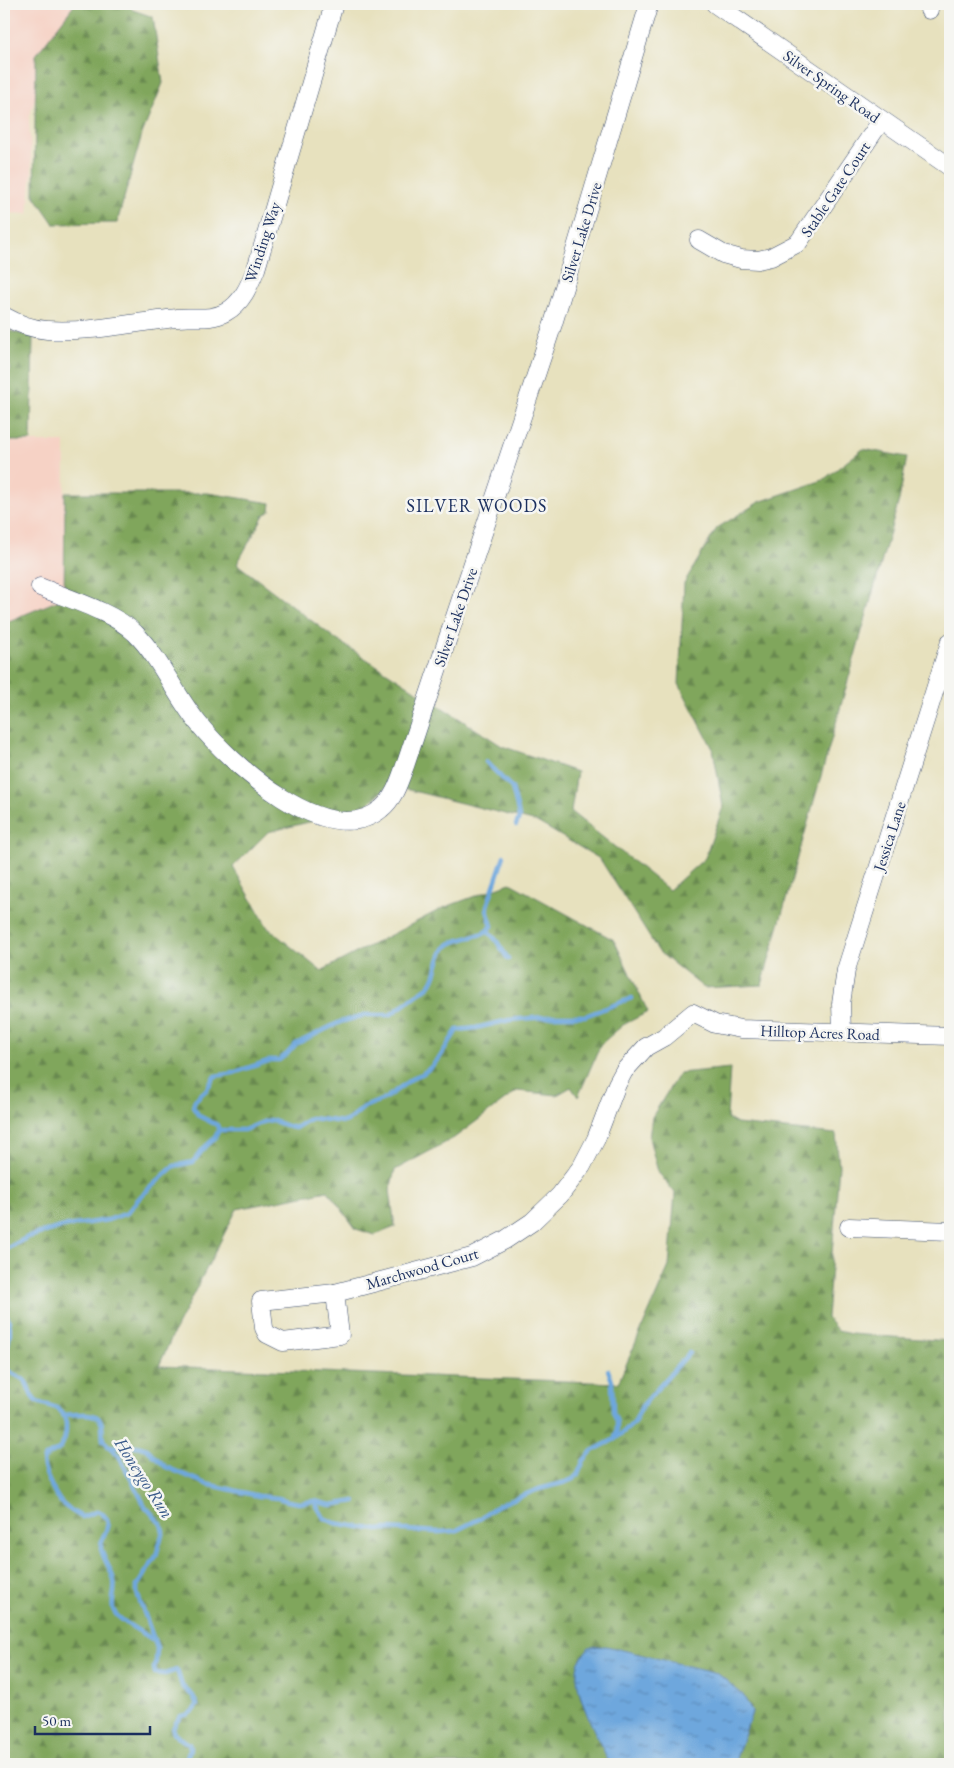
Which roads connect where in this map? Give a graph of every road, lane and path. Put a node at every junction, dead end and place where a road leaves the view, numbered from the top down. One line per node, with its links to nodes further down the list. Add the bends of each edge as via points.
1 (334, 4): 7 (street, Winding Way, via 256,269 234,307 214,317 62,330 34,328)
2 (649, 4): 8 (street, Silver Lake Drive, via 553,324 406,763 395,791 385,805 374,814 346,821 316,815 280,797 244,770 199,725 155,657 134,632 112,617)
3 (715, 4): 4 (street, Silver Spring Road)
4 (881, 121): 5 (street, Silver Spring Road); 6 (street, Stable Gate Court, via 798,243 758,260 722,254)
5 (950, 167)
6 (699, 240)
7 (4, 316)
8 (40, 587)
9 (950, 642): 11 (street, Jessica Lane, via 846,970 841,1004)
10 (693, 1013): 11 (street, Hilltop Acres Road, via 727,1028); 15 (street, Marchwood Court, via 646,1048 624,1071 582,1166 560,1195 532,1222 472,1257)
11 (842, 1032): 12 (street, Hilltop Acres Road)
12 (950, 1036)
13 (849, 1228): 14 (street)
14 (950, 1231)
15 (335, 1293): 15 (street, Marchwood Court, via 261,1302 267,1334 283,1342 340,1335)

